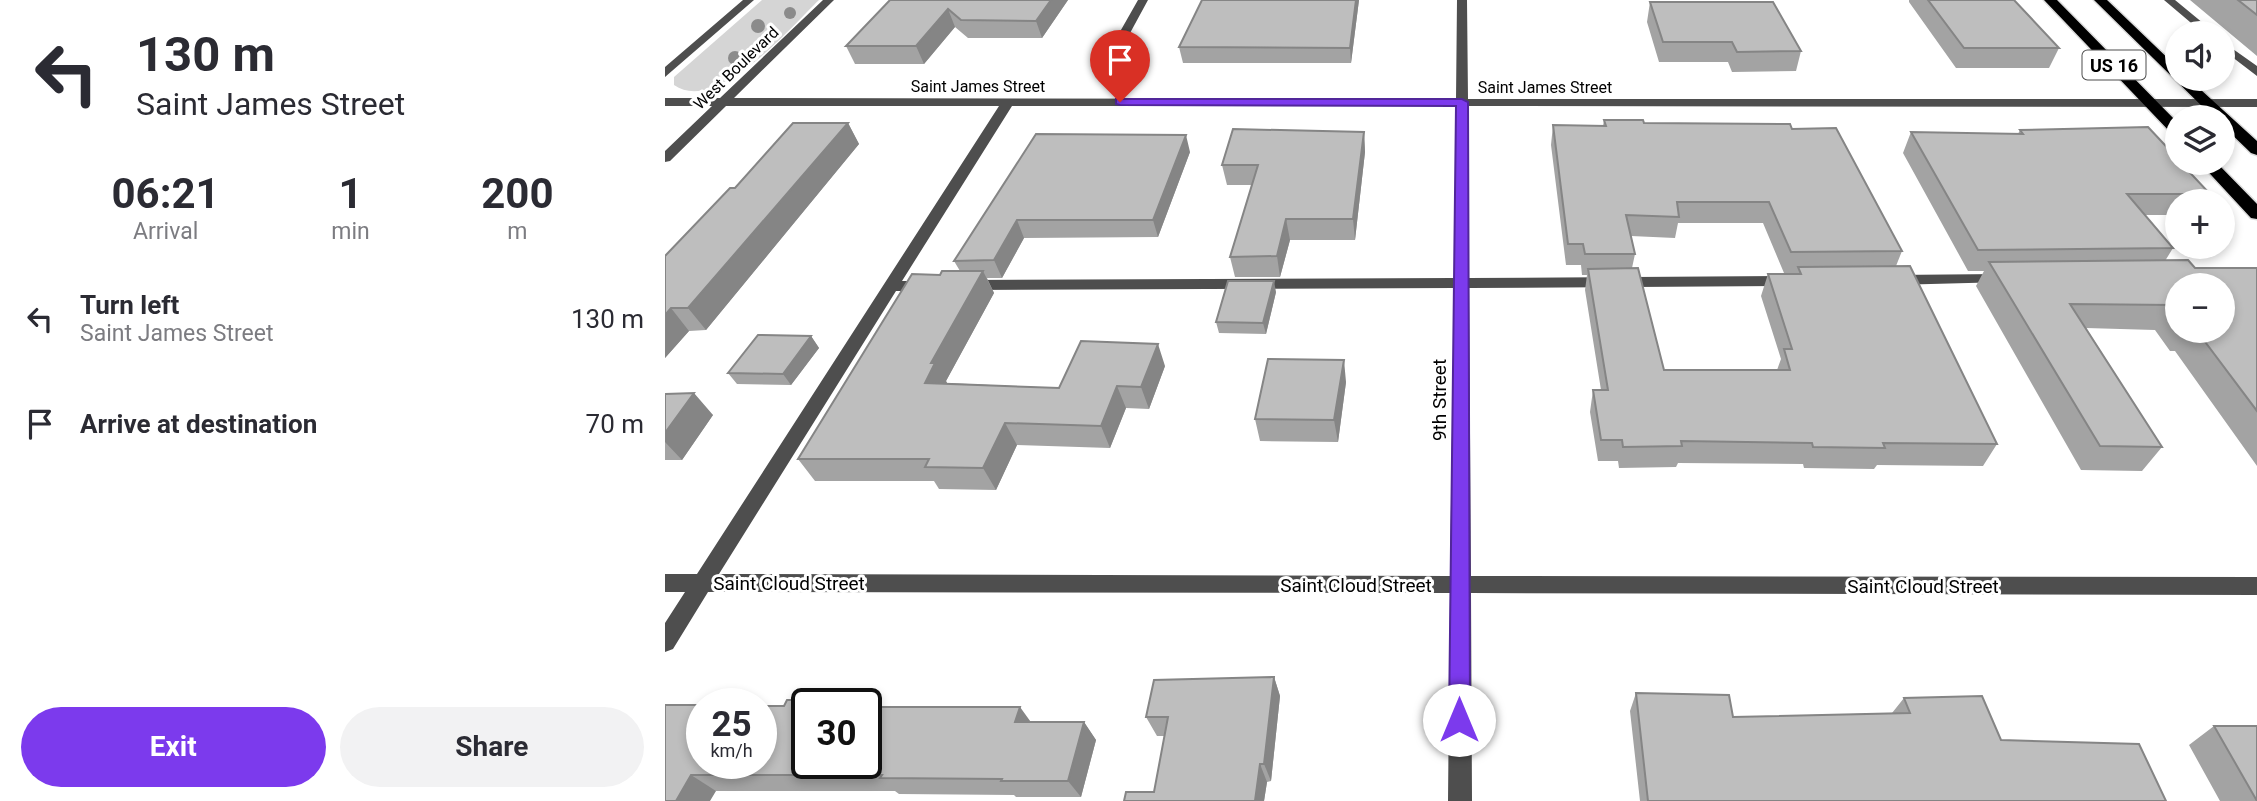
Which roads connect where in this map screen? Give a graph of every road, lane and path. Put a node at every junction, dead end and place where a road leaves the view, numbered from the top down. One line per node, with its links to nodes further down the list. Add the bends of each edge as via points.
1 (749, 0): 12 (street)
2 (829, 0): 16 (street, West Boulevard)
3 (1143, 0): 9 (street)
4 (1462, 0): 18 (street, 9th Street)
5 (2050, 0): 19 (highway, US 16)
6 (2100, 0): 11 (highway, US 16)
7 (2169, 0): 8 (street)
8 (2194, 21)
9 (1119, 44)
10 (2235, 55): 13 (street)
11 (2165, 63)
12 (665, 73)
13 (2256, 73)
14 (2194, 91): 20 (highway)
15 (665, 102): 16 (street, Saint James Street)
16 (723, 102): 17 (street, Saint James Street); 25 (street, West Boulevard)
17 (1008, 102): 18 (street, Saint James Street); 32 (street)
18 (1462, 102): 19 (street, Saint James Street); 31 (street, 9th Street)
19 (2151, 103): 20 (street, Saint James Street); 22 (highway, US 16)
20 (2206, 103): 21 (street, Saint James Street)
21 (2257, 103)
22 (2165, 118)
23 (2235, 130): 24 (highway)
24 (2257, 150)
25 (665, 158)
26 (2220, 175): 27 (highway)
27 (2257, 214)
28 (2019, 279): 29 (street)
29 (1880, 280)
30 (1810, 281): 31 (street)
31 (1461, 284): 32 (street); 35 (street, 9th Street)
32 (892, 286): 34 (street)
33 (665, 583): 34 (street, Saint Cloud Street)
34 (702, 583): 35 (street, Saint Cloud Street); 37 (street)
35 (1459, 585): 36 (street, Saint Cloud Street); 38 (street, 9th Street)
36 (2257, 586)
37 (665, 642)
38 (1460, 801)

